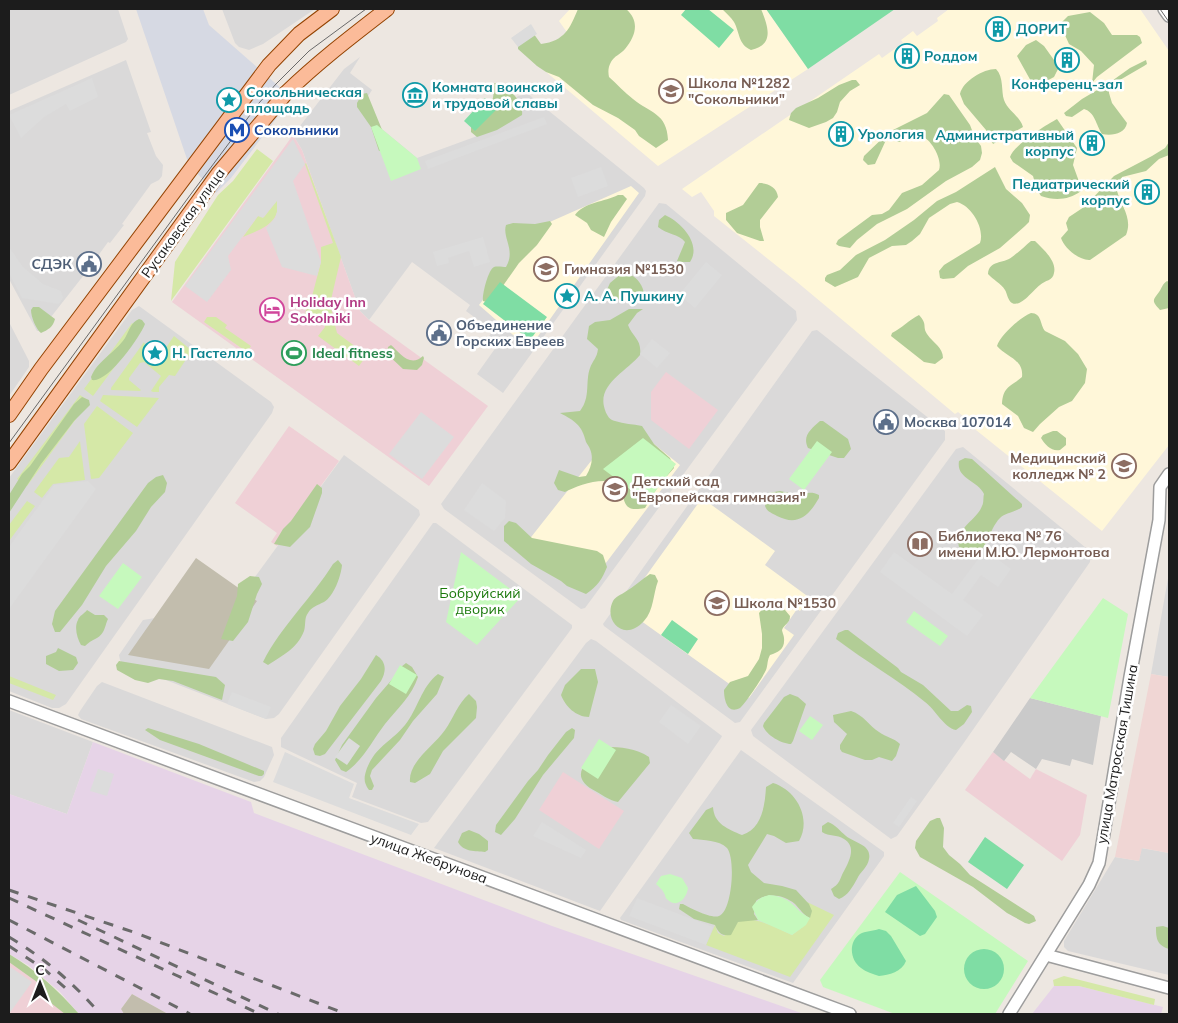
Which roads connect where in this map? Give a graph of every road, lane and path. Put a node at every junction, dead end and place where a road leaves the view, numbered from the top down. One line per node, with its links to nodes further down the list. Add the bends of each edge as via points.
1 (332, 9): 5 (main road, Русаковская улица, via 299,34 269,64)
2 (387, 9): 6 (main road, Русаковская улица, via 319,62 286,93 218,174)
3 (1164, 9): 4 (street)
4 (1169, 16)
5 (9, 415)
6 (9, 463)
7 (1169, 474): 9 (street, улица Матросская Тишина, via 1160,487 1159,520 1099,863)
8 (9, 701): 11 (street, улица Жебрунова)
9 (1046, 955): 10 (street); 12 (street, улица Матросская Тишина)
10 (1169, 988)
11 (850, 1014)
12 (1009, 1014)

